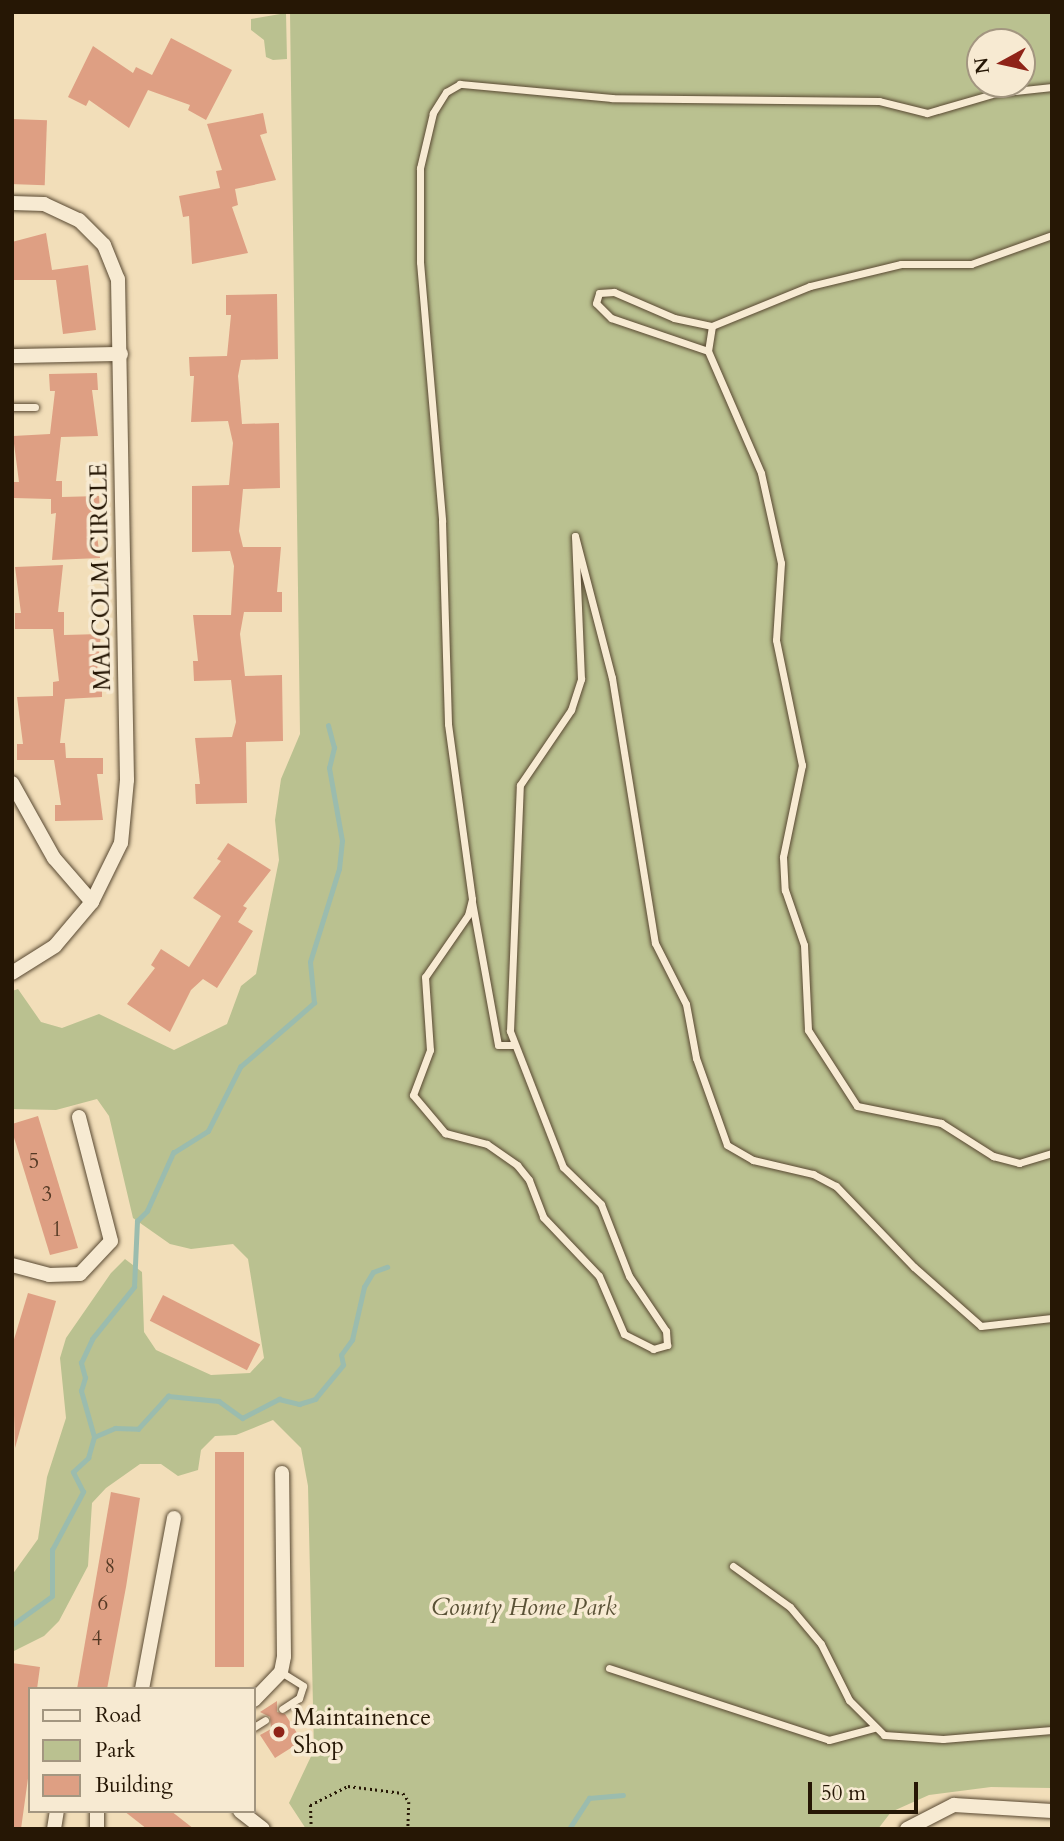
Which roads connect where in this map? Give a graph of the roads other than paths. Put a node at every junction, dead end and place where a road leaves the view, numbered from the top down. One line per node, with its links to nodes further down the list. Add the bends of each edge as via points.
1 (1052, 87): 11 (lane, via 996,93 927,113 879,101 612,98 460,84 446,92 433,113 420,168 420,262 442,521 448,724)
2 (12, 203): 6 (street, MALCOLM CIRCLE, via 62,211 104,245 118,279)
3 (1052, 235): 4 (lane, via 971,264 870,270 745,308)
4 (712, 326): 5 (lane); 5 (lane, via 674,318 614,292 599,293 597,303 611,318)
5 (708, 351): 16 (lane, via 761,473 781,563 776,640 802,765 783,857 785,890 804,945 808,1030 857,1106 941,1123 993,1156 1019,1163)
6 (121, 354): 7 (street); 12 (street, MALCOLM CIRCLE, via 126,813 121,843)
7 (12, 356)
8 (12, 407): 9 (lane)
9 (36, 407)
10 (12, 783): 12 (street, via 54,858)
11 (472, 899): 14 (lane, via 498,1045); 14 (lane, via 468,915 425,977 430,1050 413,1095 445,1133 486,1144 517,1165 529,1180 543,1217 599,1276 624,1334 634,1343 662,1349 669,1339 666,1331 639,1297 601,1204 563,1167)
12 (92, 902): 13 (street, MALCOLM CIRCLE, via 55,946)
13 (12, 973)
14 (513, 1045): 18 (lane, via 518,803 527,771 571,710 581,679 575,536 612,677 655,943 686,1004 696,1058 727,1145 753,1160 813,1174 836,1186 914,1267 981,1326)
15 (79, 1118): 17 (street, via 111,1241 80,1274 49,1275)
16 (1052, 1153)
17 (12, 1265)
18 (1052, 1318)
19 (282, 1473): 23 (street)
20 (174, 1518): 24 (street)
21 (733, 1566): 29 (lane, via 790,1607 808,1627 849,1700)
22 (609, 1668): 29 (lane, via 828,1740)
23 (281, 1672): 25 (street); 26 (lane, via 303,1686 299,1698)
24 (142, 1687)
25 (256, 1698)
26 (282, 1709)
27 (265, 1720): 28 (lane)
28 (256, 1726)
29 (874, 1728): 30 (lane, via 906,1740)
30 (1052, 1730)
31 (1052, 1811): 34 (street, via 954,1805)
32 (243, 1813): 33 (street)
33 (263, 1829)
34 (907, 1829)

